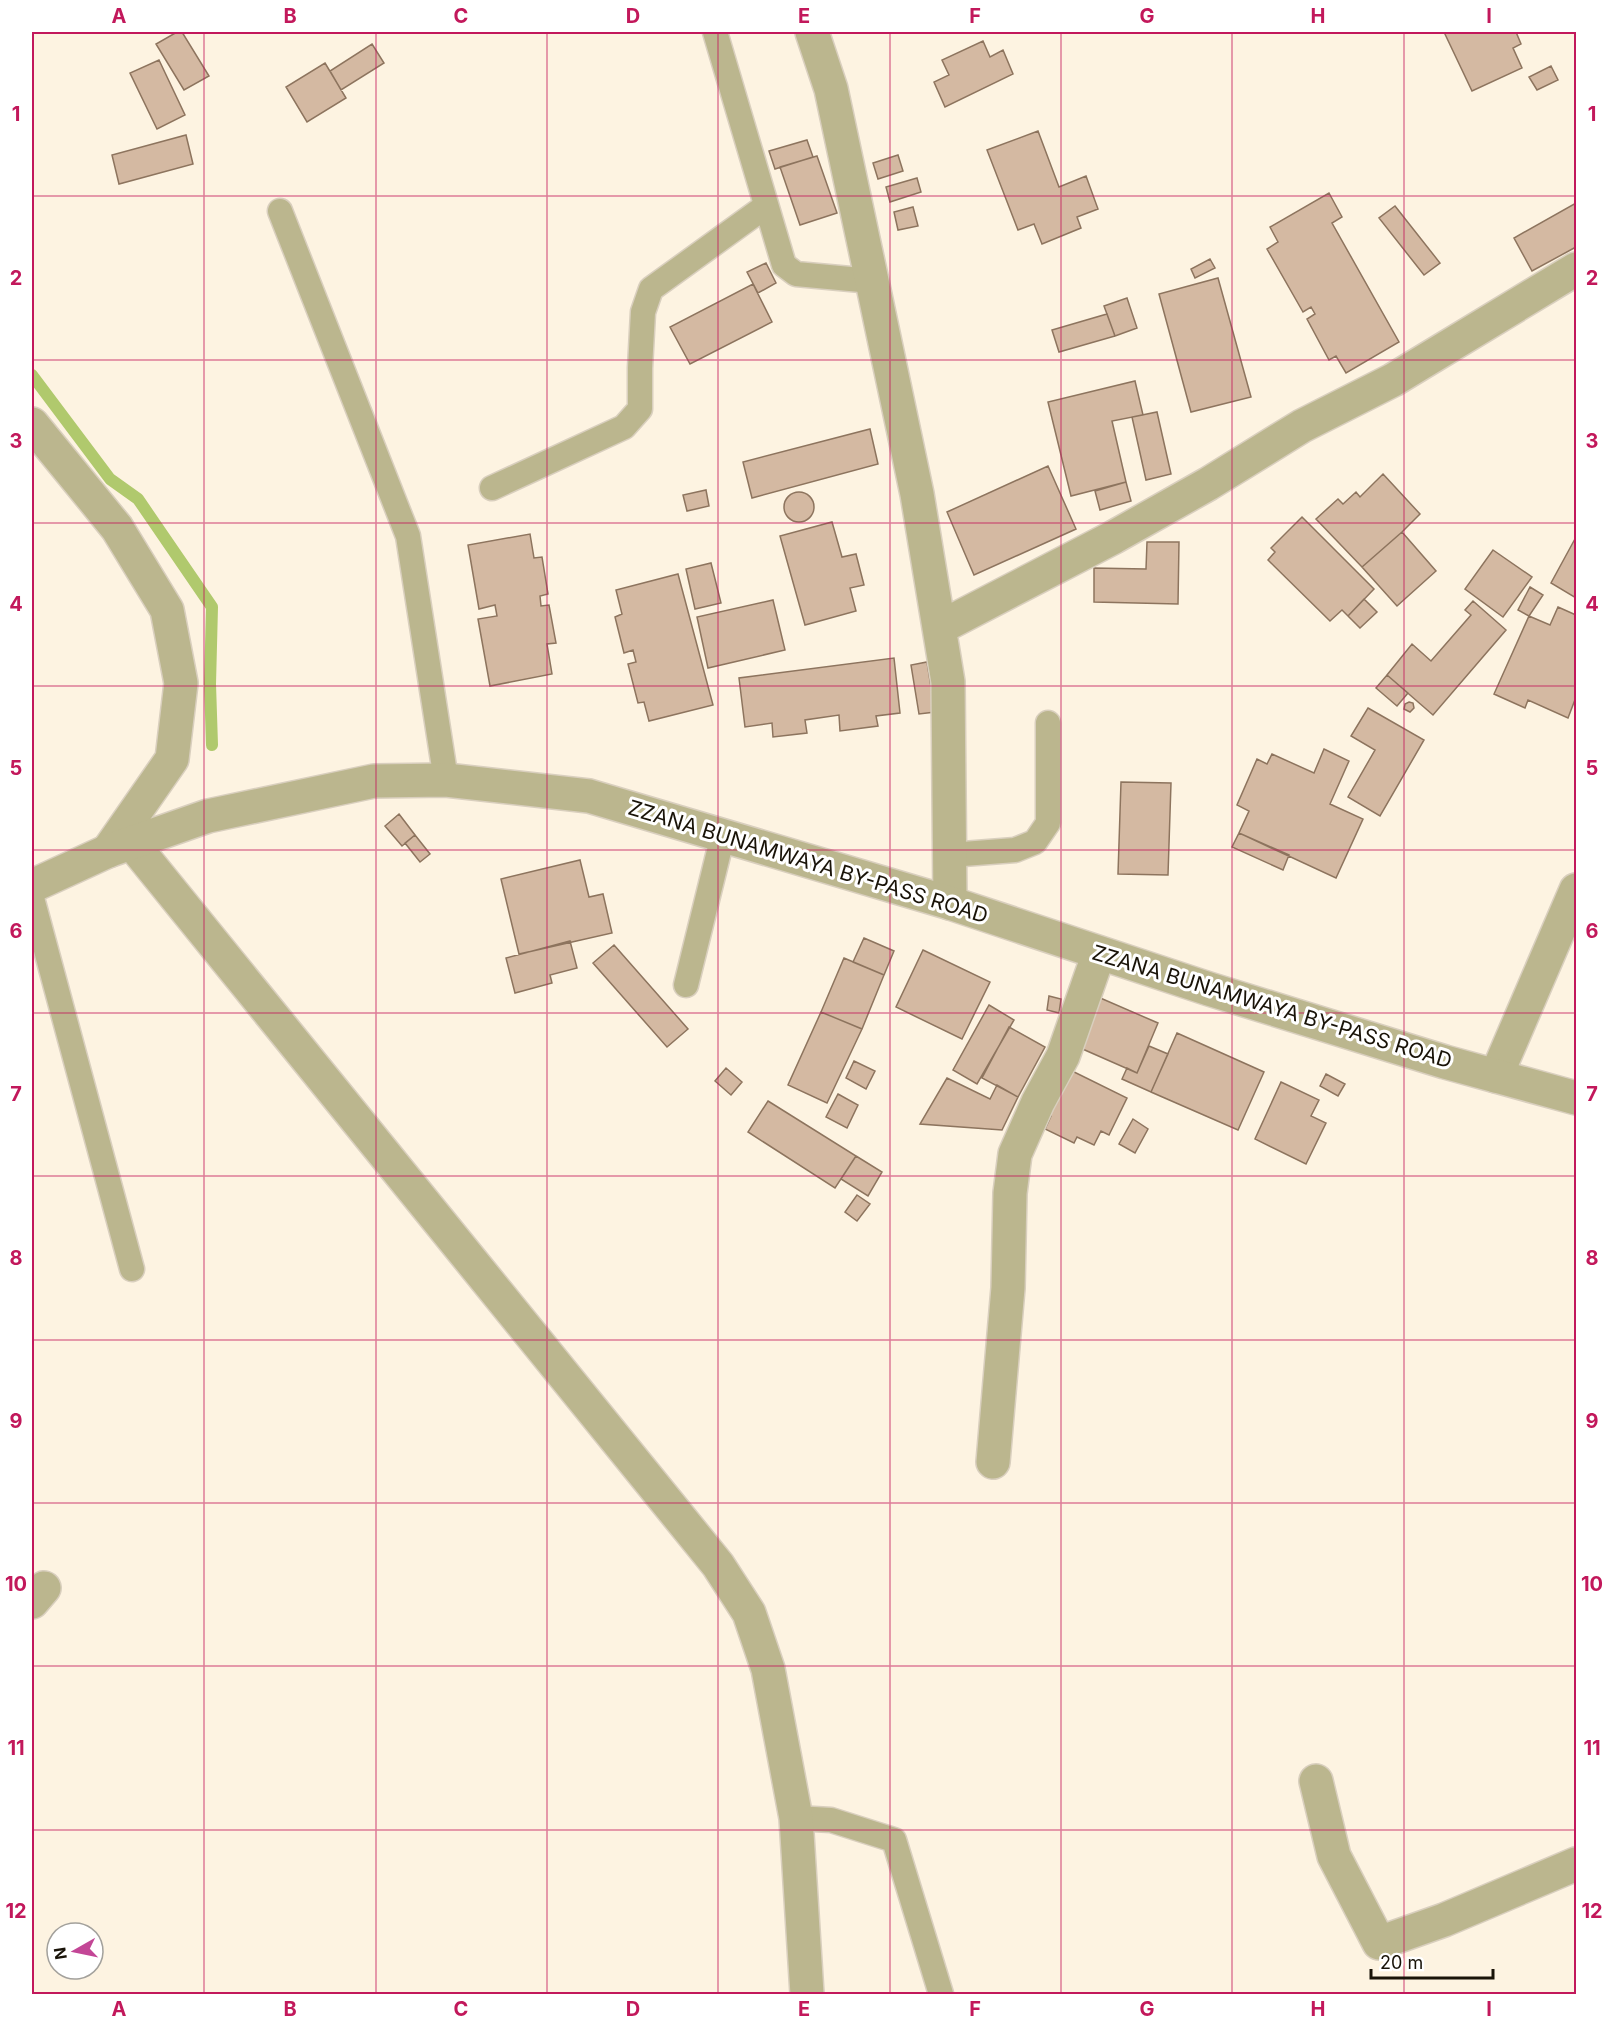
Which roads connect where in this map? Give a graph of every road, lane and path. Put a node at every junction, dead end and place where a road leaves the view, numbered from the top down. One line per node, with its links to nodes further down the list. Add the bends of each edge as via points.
1 (715, 32): 3 (lane)
2 (812, 32): 6 (street, via 831,89)
3 (766, 207): 6 (lane, via 784,265 796,274); 8 (lane, via 651,289 643,312 640,409 624,427)
4 (280, 212): 11 (lane, via 408,536)
5 (1576, 269): 9 (street, via 1393,380 1302,426 1114,537)
6 (872, 281): 9 (street, via 917,494)
7 (32, 424): 13 (street, via 117,528 167,610 181,683 172,759)
8 (492, 488)
9 (939, 628): 14 (street, via 948,682)
10 (1048, 723): 14 (lane, via 1048,823 1035,842 1015,850)
11 (446, 780): 12 (street, ZZANA BUNAMWAYA BY-PASS ROAD, via 589,796); 13 (street, ZZANA BUNAMWAYA BY-PASS ROAD, via 374,781 208,816)
12 (723, 835): 18 (street, ZZANA BUNAMWAYA BY-PASS ROAD); 20 (lane)
13 (120, 847): 15 (street, ZZANA BUNAMWAYA BY-PASS ROAD); 26 (street, via 718,1565 749,1613 768,1670)
14 (950, 855): 18 (street)
15 (32, 886)
16 (1576, 890): 21 (street)
17 (32, 898): 23 (lane)
18 (950, 903): 19 (street, ZZANA BUNAMWAYA BY-PASS ROAD)
19 (1099, 953): 21 (street, ZZANA BUNAMWAYA BY-PASS ROAD); 24 (street, via 1063,1056 1015,1154)
20 (686, 985)
21 (1496, 1076): 22 (street, ZZANA BUNAMWAYA BY-PASS ROAD)
22 (1576, 1098)
23 (132, 1269)
24 (993, 1462)
25 (1316, 1781): 27 (street, via 1334,1856 1379,1943)
26 (796, 1818): 28 (street); 29 (lane, via 831,1820 894,1840)
27 (1576, 1864)
28 (807, 1995)
29 (941, 1995)

